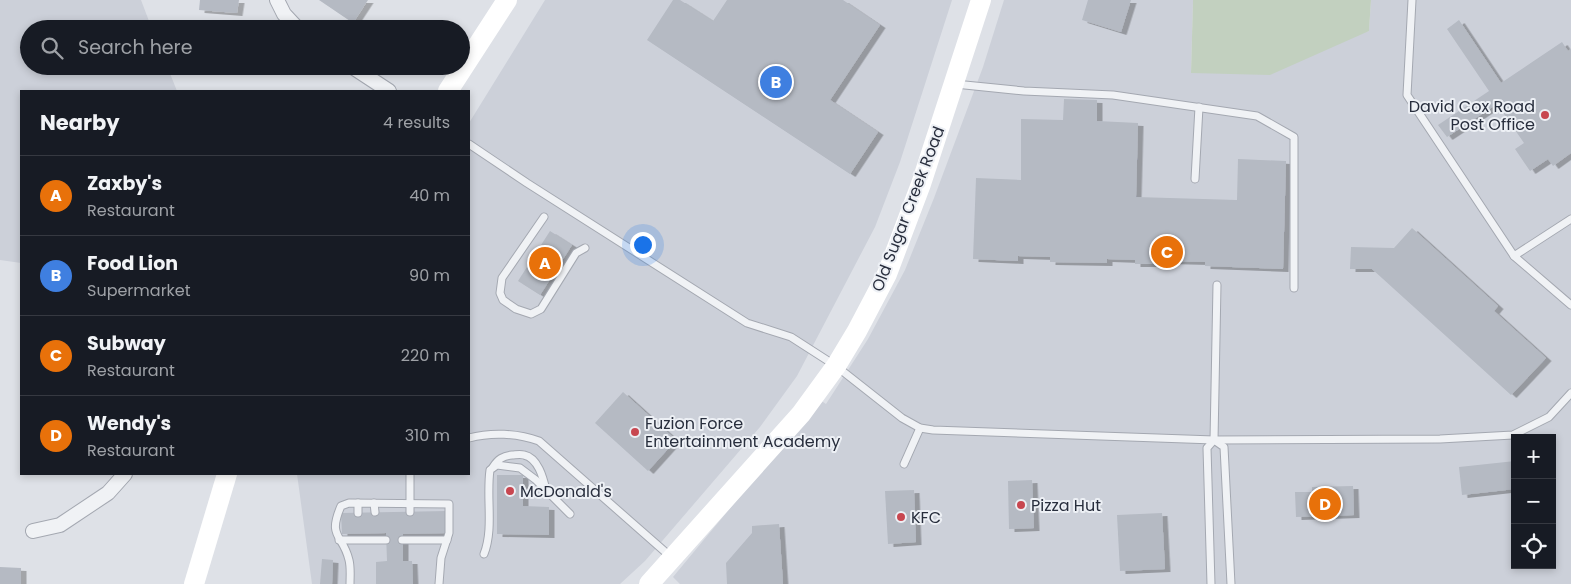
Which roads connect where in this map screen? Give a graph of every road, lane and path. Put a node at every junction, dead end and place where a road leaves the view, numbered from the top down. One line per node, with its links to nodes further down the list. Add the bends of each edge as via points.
1 (277, 0): 5 (street)
2 (507, 0): 6 (street)
3 (981, 0): 9 (street, Old Sugar Creek Road)
4 (1412, 0): 18 (lane, via 1408,95)
5 (290, 20)
6 (470, 57)
7 (365, 75): 10 (street)
8 (458, 75): 11 (street)
9 (954, 84): 12 (lane, via 1024,92 1113,95); 22 (street, Old Sugar Creek Road, via 887,274)
10 (387, 90)
11 (449, 90)
12 (1200, 107): 14 (lane); 20 (lane, via 1257,116 1294,137)
13 (470, 145): 22 (lane, via 747,323 791,337)
14 (1195, 179)
15 (544, 218): 17 (lane, via 502,278 500,293 503,300 531,314 541,309 576,254)
16 (1571, 219): 18 (lane)
17 (585, 248)
18 (1514, 256): 21 (lane)
19 (1217, 285): 26 (lane)
20 (1294, 288)
21 (1571, 305)
22 (836, 366): 24 (lane, via 902,418); 45 (street, Old Sugar Creek Road, via 801,414)
23 (1571, 394): 26 (lane, via 1548,417 1513,435 1440,440)
24 (920, 428): 26 (lane); 27 (lane)
25 (470, 438): 45 (lane, via 485,434 523,436 539,441)
26 (1214, 440): 50 (lane, via 1207,448); 51 (lane, via 1224,447)
27 (904, 464)
28 (492, 469): 32 (lane, via 497,465 520,468); 32 (lane, via 498,459 524,455 533,460 542,474); 44 (lane, via 488,481 489,542)
29 (123, 475): 39 (street, via 108,493 60,525)
30 (227, 475): 46 (street)
31 (410, 475): 35 (lane)
32 (546, 490): 38 (lane)
33 (358, 503): 34 (lane); 37 (lane); 40 (lane, via 341,506 335,533)
34 (374, 503): 35 (lane); 36 (lane)
35 (410, 508): 43 (lane, via 449,504)
36 (374, 512)
37 (358, 513)
38 (570, 514)
39 (33, 530)
40 (339, 540): 41 (lane, via 358,537); 47 (lane, via 349,560)
41 (386, 540)
42 (402, 540): 43 (lane, via 411,537)
43 (447, 540): 48 (lane, via 441,558)
44 (484, 554)
45 (672, 558): 49 (street, Old Sugar Creek Road)
46 (194, 584)
47 (350, 584)
48 (439, 584)
49 (649, 584)
50 (1211, 584)
51 (1231, 584)

